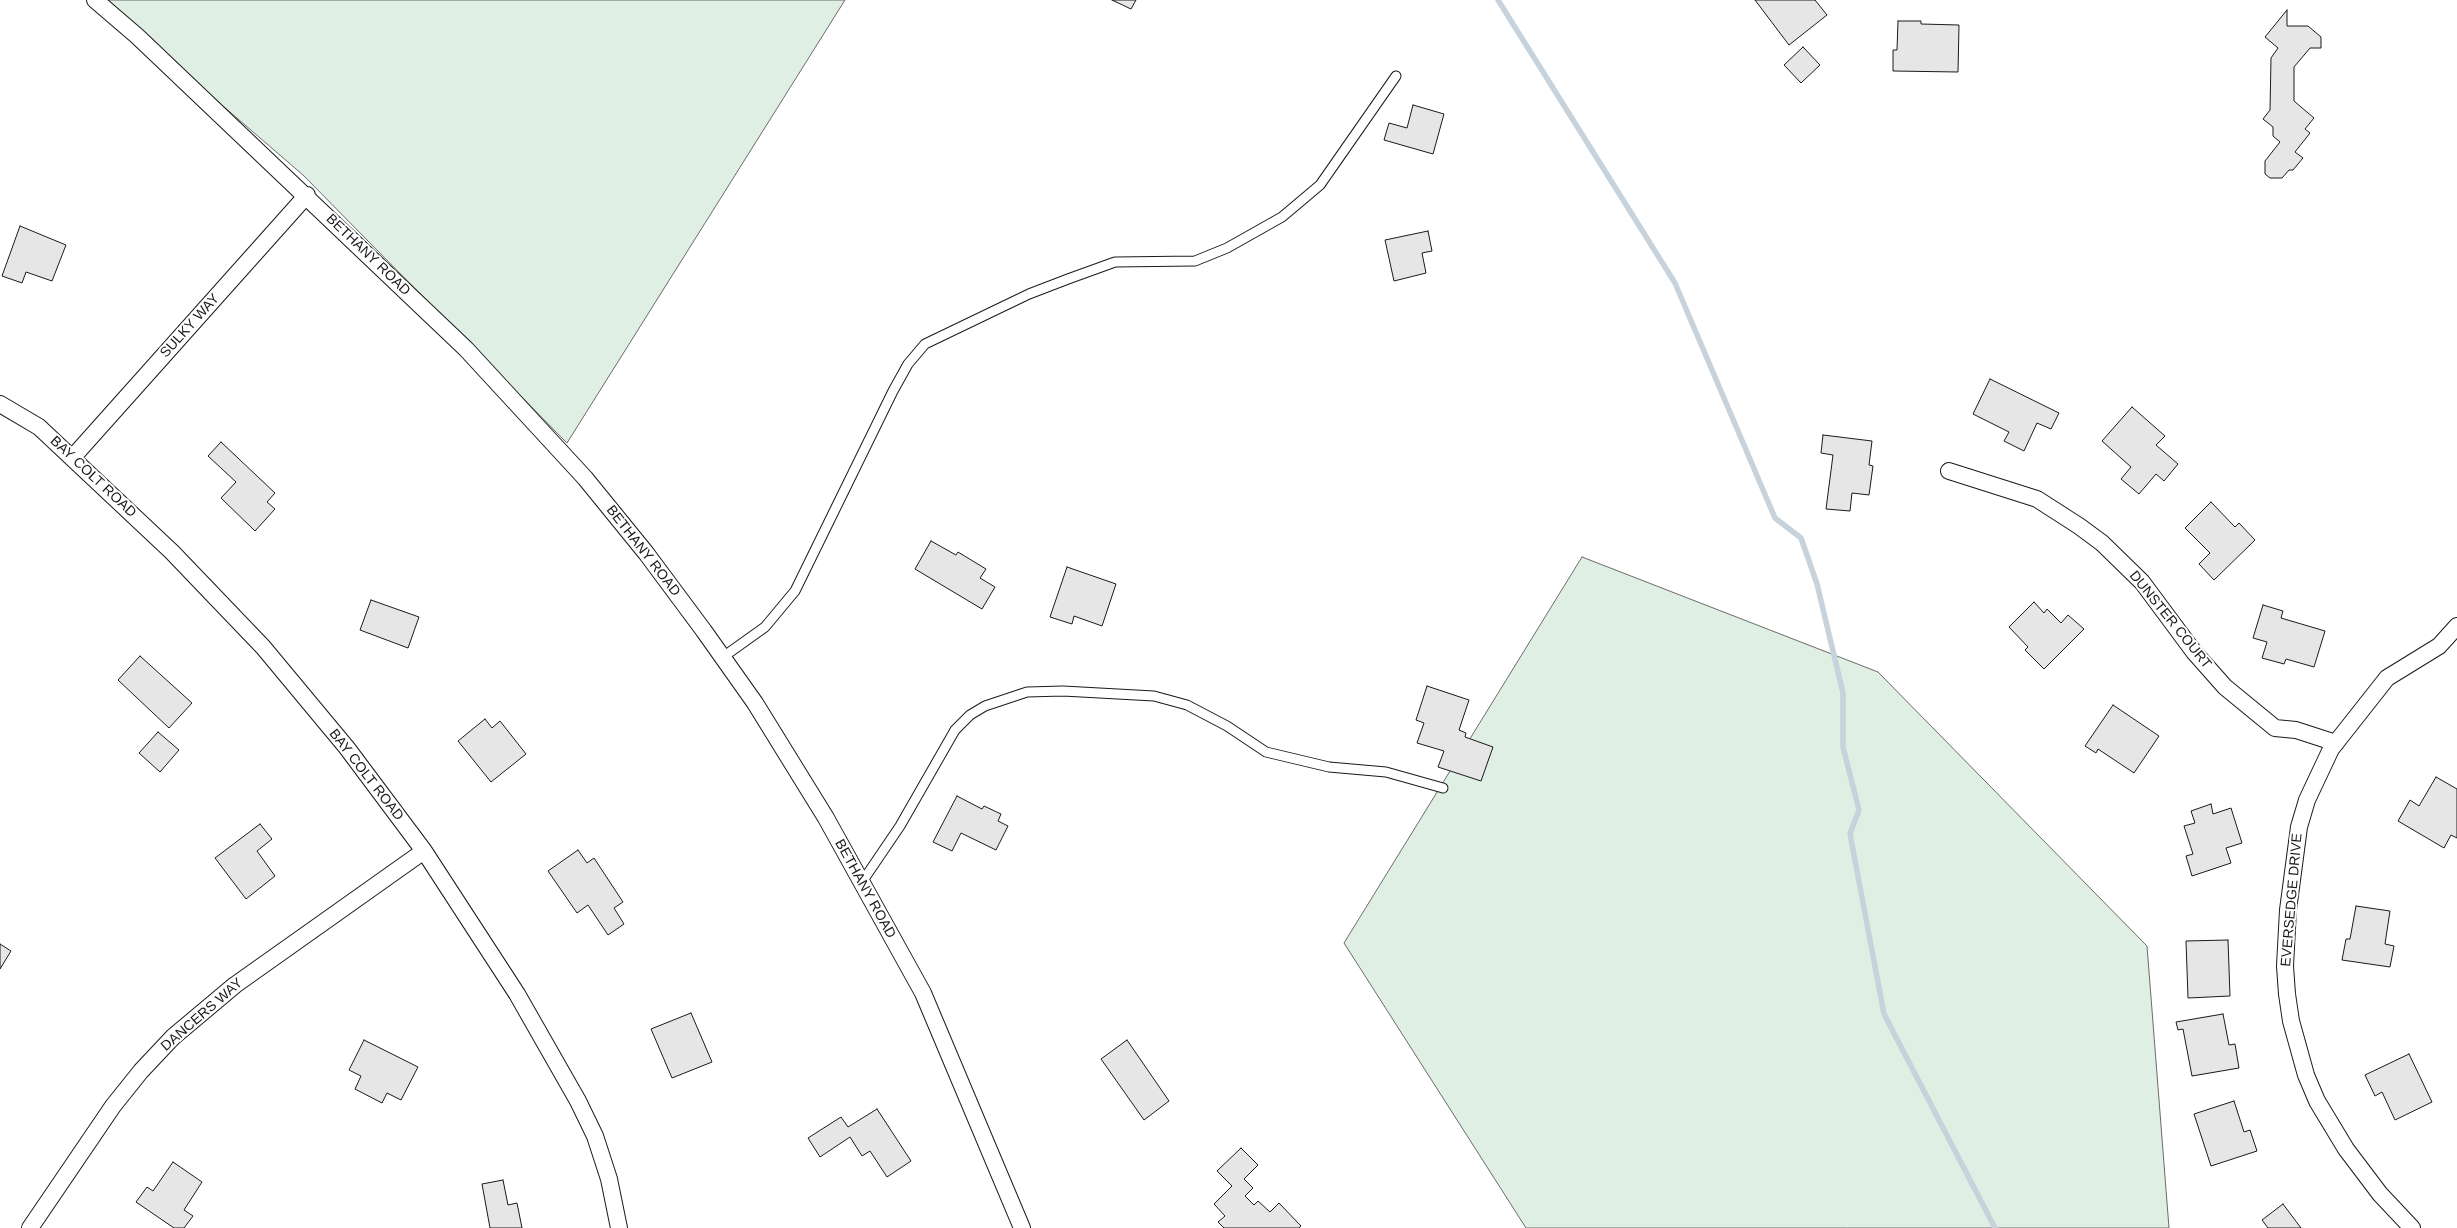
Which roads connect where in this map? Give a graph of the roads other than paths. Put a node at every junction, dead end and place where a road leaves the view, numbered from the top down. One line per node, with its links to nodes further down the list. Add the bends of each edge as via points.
1 (95, 0): 3 (street, BETHANY ROAD)
2 (1396, 76): 8 (lane, via 1320,185 1282,217 1227,248 1195,261 1115,262 1021,298 925,344 908,364 893,391 796,591 765,627)
3 (307, 196): 5 (street, SULKY WAY); 8 (street, BETHANY ROAD, via 466,349 585,478 646,553)
4 (0, 404): 5 (street, BAY COLT ROAD, via 39,427)
5 (72, 457): 11 (street, BAY COLT ROAD, via 172,552 263,648 347,748)
6 (1949, 471): 9 (street, DUNSTER COURT, via 2037,498 2079,526 2102,543 2142,582 2194,652 2225,687 2275,728 2296,730)
7 (2457, 626): 9 (street, EVERSEDGE DRIVE, via 2439,646 2387,678)
8 (723, 657): 12 (street, BETHANY ROAD, via 807,784)
9 (2336, 743): 16 (street, EVERSEDGE DRIVE, via 2317,774 2299,826 2288,910 2285,966 2291,1021 2306,1075 2330,1126 2380,1194)
10 (1443, 788): 12 (lane, via 1386,772 1329,767 1266,752 1187,705 1154,696 1027,692 985,706 970,715 956,730 900,826)
11 (424, 851): 13 (street, DANCERS WAY, via 235,985 173,1037 113,1106); 14 (street, BAY COLT ROAD, via 517,994 578,1101 610,1179)
12 (862, 882): 15 (street, BETHANY ROAD, via 923,994)
13 (30, 1228)
14 (619, 1228)
15 (1022, 1228)
16 (2412, 1228)

